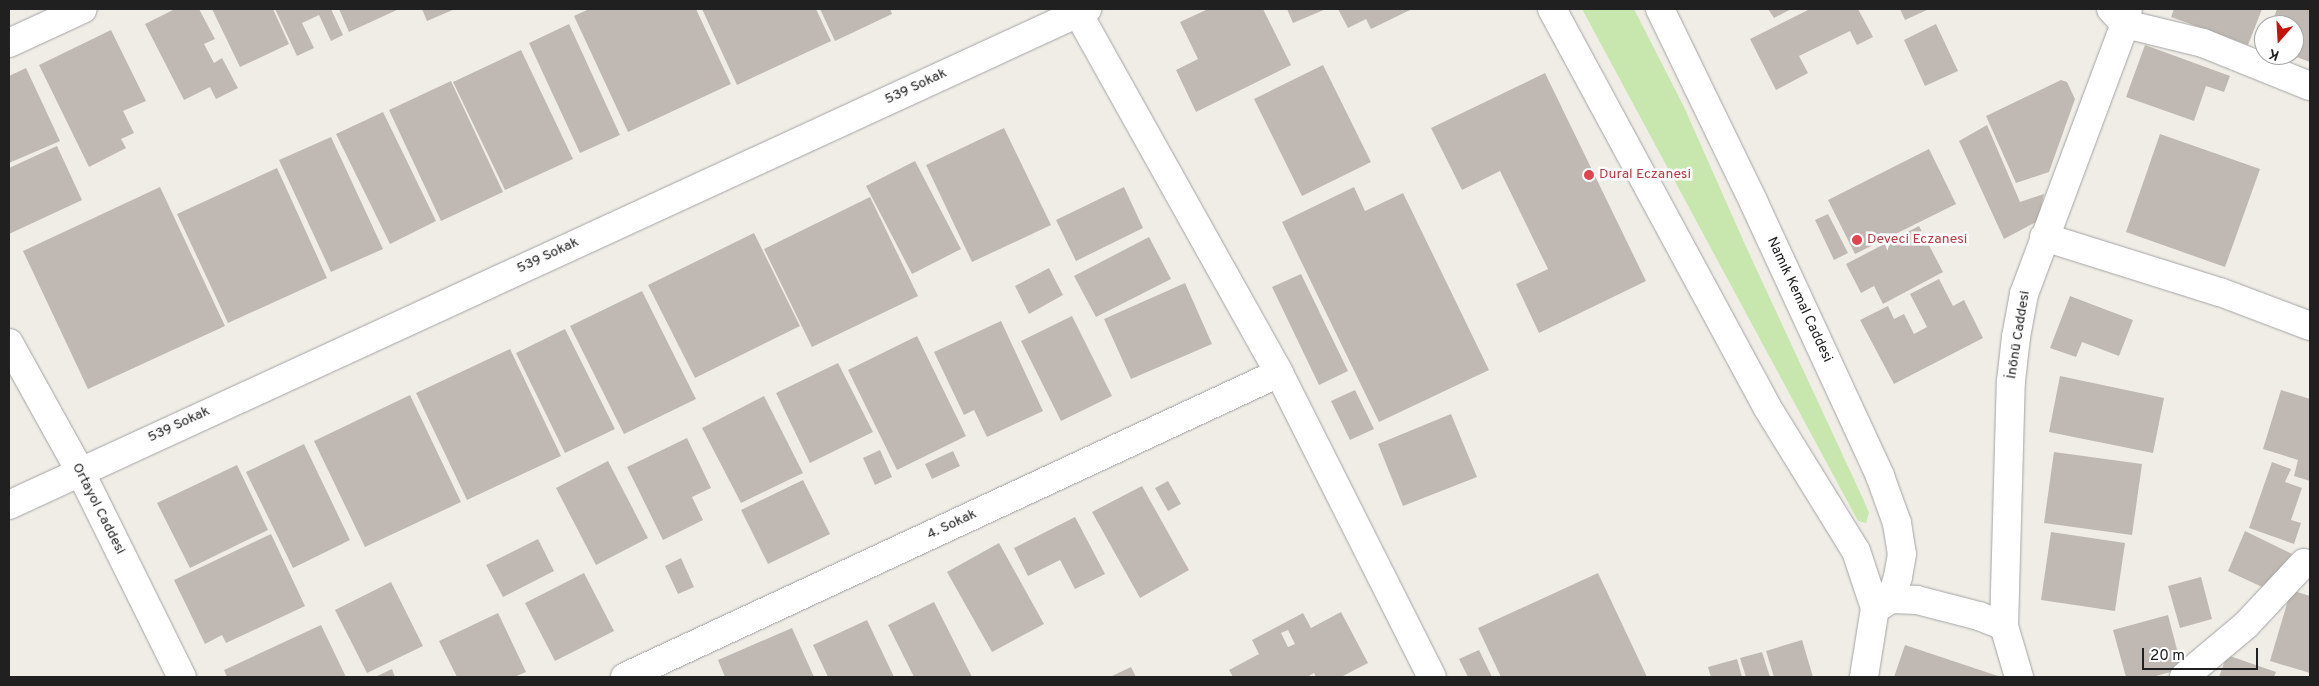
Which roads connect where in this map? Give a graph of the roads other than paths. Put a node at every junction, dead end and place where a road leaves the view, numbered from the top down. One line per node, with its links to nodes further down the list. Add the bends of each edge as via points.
1 (83, 9): 6 (street)
2 (1552, 9): 15 (street, via 1767,407 1856,550)
3 (1660, 9): 15 (street, Namık Kemal Caddesi, via 1754,203 1880,476 1898,523 1902,554 1898,577)
4 (1082, 11): 11 (street); 12 (street, 539 Sokak)
5 (2122, 14): 7 (street, via 2203,42); 8 (street, İnönü Caddesi)
6 (9, 43)
7 (2310, 86)
8 (2044, 237): 9 (street, via 2220,292); 16 (street, İnönü Caddesi, via 2024,294 2014,355)
9 (2310, 326)
10 (9, 343): 12 (street, Ortayol Caddesi)
11 (1279, 373): 18 (street, 4. Sokak); 19 (street)
12 (80, 471): 13 (street, 539 Sokak); 17 (street, Ortayol Caddesi)
13 (9, 505)
14 (2304, 563): 22 (street, via 2246,625)
15 (1883, 604): 16 (street, via 1917,600 1946,606); 20 (street, Namık Kemal Caddesi)
16 (2004, 626): 21 (street, İnönü Caddesi)
17 (182, 677)
18 (625, 677)
19 (1432, 677)
20 (1864, 677)
21 (2019, 677)
22 (2184, 677)

